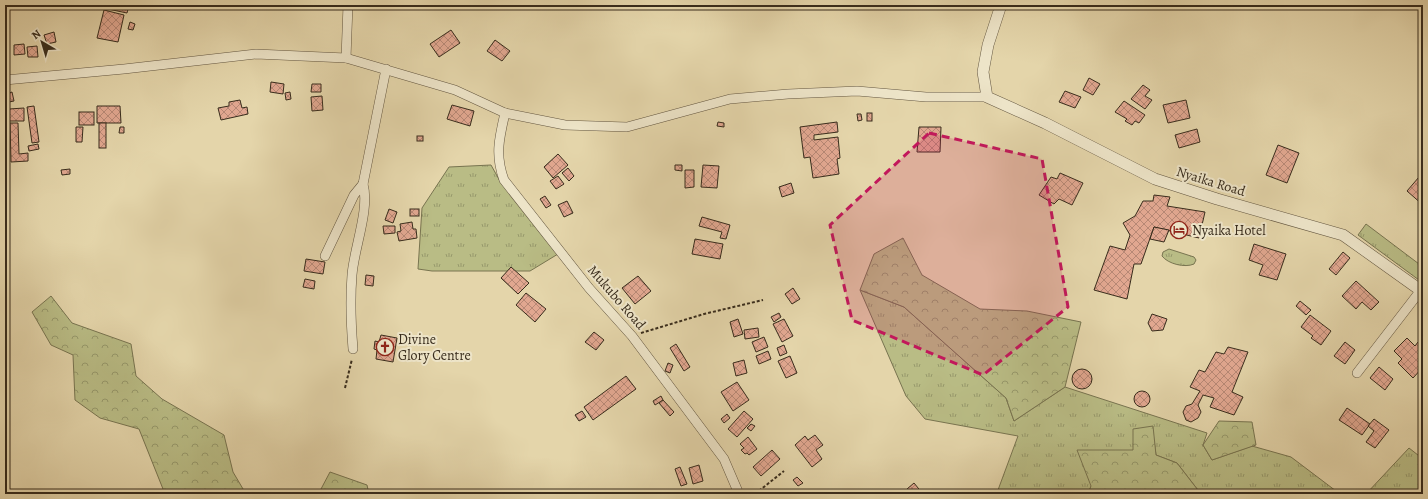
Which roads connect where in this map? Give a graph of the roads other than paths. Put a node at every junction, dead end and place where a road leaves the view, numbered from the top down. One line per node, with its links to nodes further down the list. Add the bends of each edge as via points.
1 (348, 5): 3 (street)
2 (1001, 5): 6 (street, via 988,45 983,72)
3 (346, 58): 4 (street); 5 (street, via 256,54)
4 (386, 69): 7 (street, via 455,90); 8 (street)
5 (5, 80)
6 (988, 97): 7 (street, via 926,97 857,91 788,94 730,100 627,127 565,125); 10 (street, Nyaika Road, via 1045,122 1155,178 1217,199 1343,235)
7 (505, 113): 13 (street, Mukubo Road, via 498,143 498,164 504,180 589,288 632,336 724,459)
8 (363, 184): 9 (street, via 354,195); 11 (street, via 366,201 352,276)
9 (326, 256)
10 (1422, 291): 12 (street)
11 (353, 349)
12 (1357, 373)
13 (739, 494)

